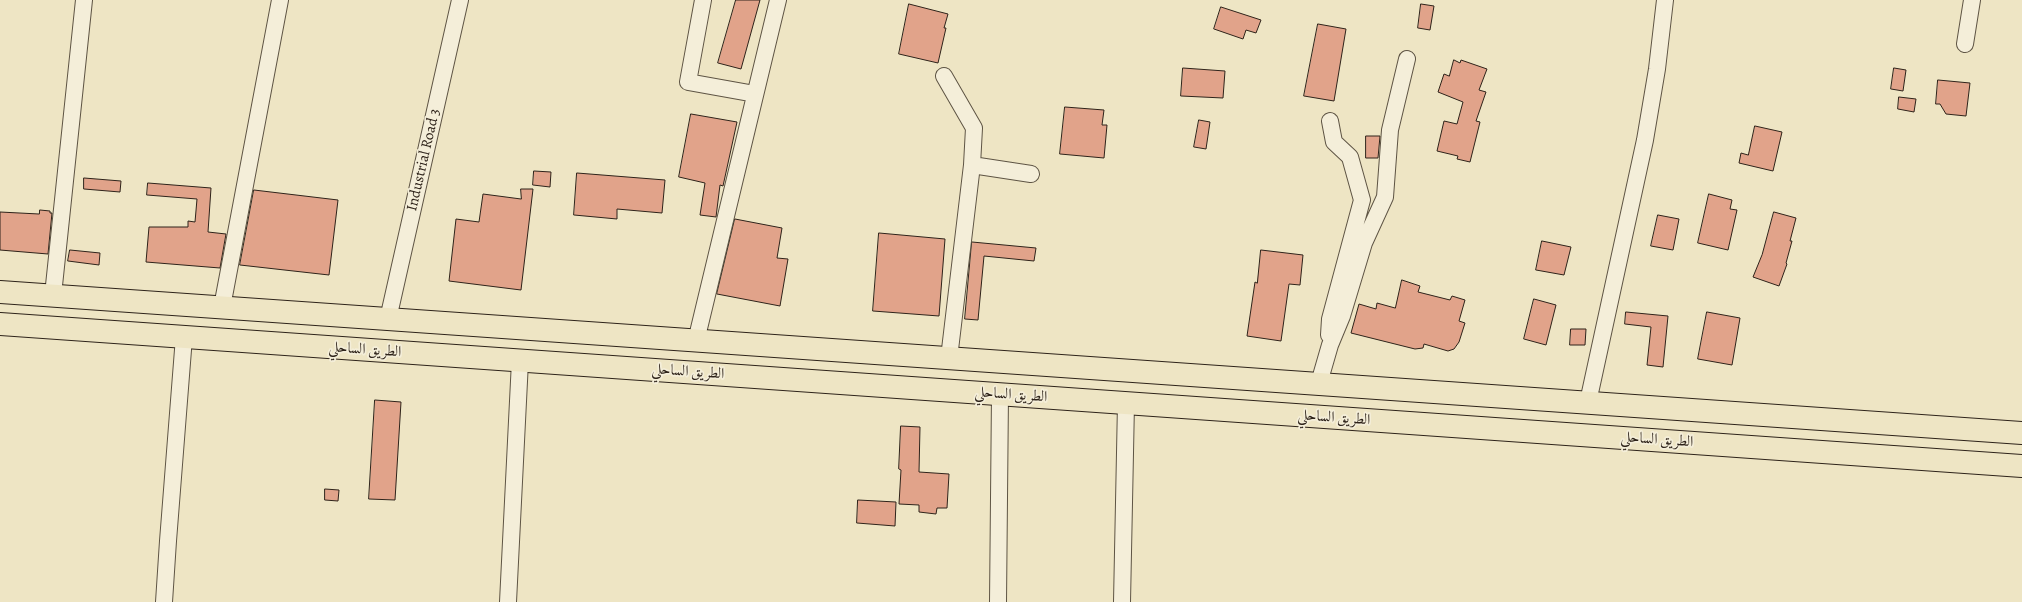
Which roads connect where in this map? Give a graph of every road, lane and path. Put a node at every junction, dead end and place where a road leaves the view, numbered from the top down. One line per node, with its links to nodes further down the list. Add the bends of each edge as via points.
1 (84, 0): 16 (street)
2 (280, 0): 17 (street)
3 (460, 0): 18 (street, Industrial Road 3)
4 (703, 0): 11 (street, via 688,82)
5 (778, 0): 11 (street)
6 (1665, 0): 27 (street, via 1645,140)
7 (1972, 0): 8 (street)
8 (1965, 44)
9 (1406, 59): 22 (street, via 1390,130 1385,197 1364,243 1342,316)
10 (944, 76): 13 (street, via 974,128)
11 (755, 94): 21 (street)
12 (1330, 121): 22 (street, via 1334,142 1350,156 1362,200 1330,319)
13 (972, 165): 14 (street); 23 (street)
14 (1031, 174)
15 (0, 292): 16 (highway, الطريق الساحلي)
16 (54, 295): 17 (highway, الطريق الساحلي)
17 (222, 307): 18 (highway, الطريق الساحلي)
18 (388, 319): 21 (highway, الطريق الساحلي)
19 (0, 324): 20 (highway, الطريق الساحلي)
20 (184, 337): 24 (highway, الطريق الساحلي); 31 (street)
21 (696, 341): 23 (highway, الطريق الساحلي)
22 (1330, 345): 25 (street)
23 (949, 358): 25 (highway, الطريق الساحلي)
24 (520, 361): 26 (highway, الطريق الساحلي); 32 (street)
25 (1319, 383): 27 (highway, الطريق الساحلي)
26 (1000, 394): 28 (highway, الطريق الساحلي); 33 (street)
27 (1588, 402): 29 (highway, الطريق الساحلي)
28 (1126, 403): 30 (highway, الطريق الساحلي); 34 (street)
29 (2022, 433)
30 (2022, 466)
31 (164, 602)
32 (508, 602)
33 (998, 602)
34 (1122, 602)

